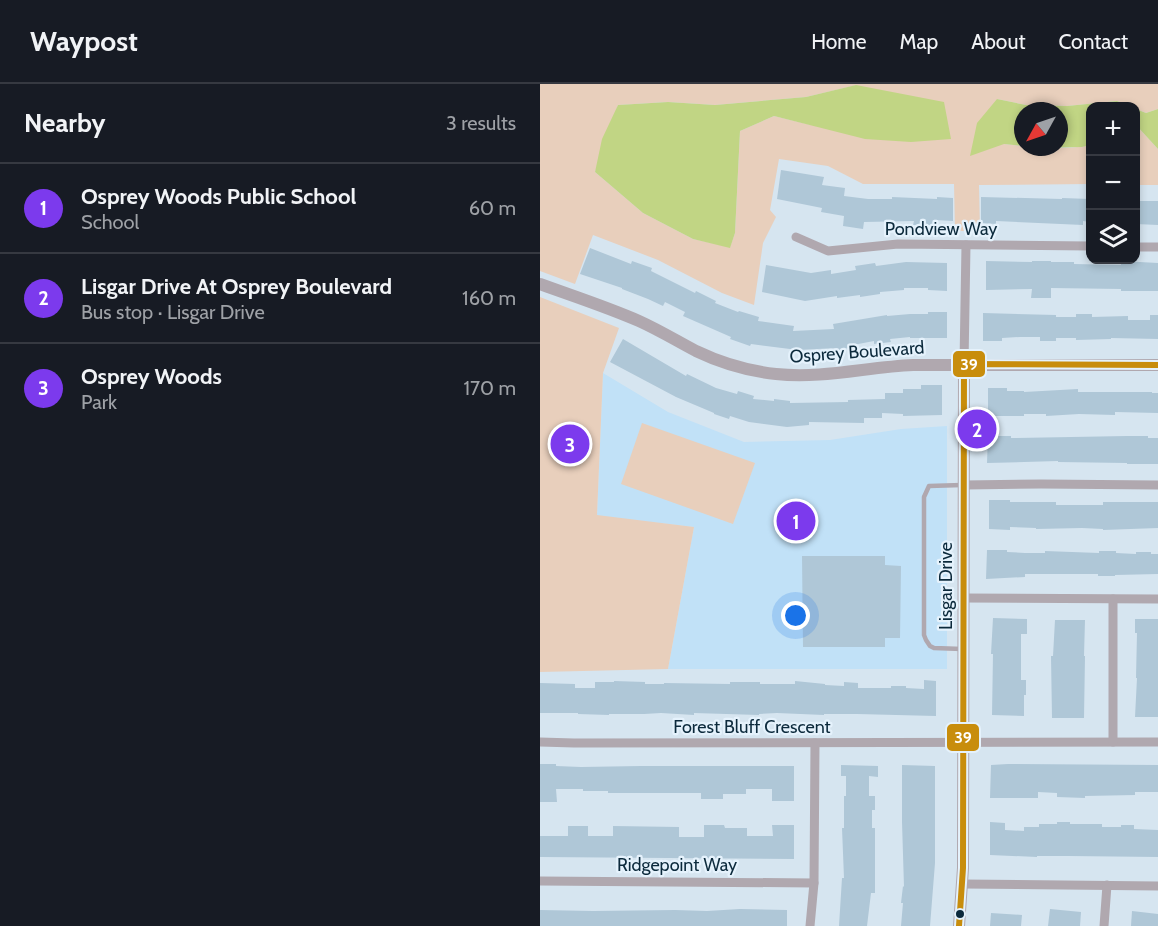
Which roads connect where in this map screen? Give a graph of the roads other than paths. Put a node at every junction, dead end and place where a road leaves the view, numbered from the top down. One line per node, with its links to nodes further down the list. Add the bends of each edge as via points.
1 (796, 237): 2 (street, Pondview Way, via 828,251 898,244)
2 (966, 245): 3 (street, Pondview Way); 7 (street, Lisgar Drive)
3 (1086, 246)
4 (1140, 247): 5 (street)
5 (1158, 247)
6 (540, 284): 7 (street, Osprey Boulevard, via 632,317 721,361 763,372 806,376 891,366)
7 (964, 364): 8 (street, Osprey Boulevard); 9 (street, Lisgar Drive)
8 (1158, 365)
9 (965, 485): 10 (street); 11 (street, Lisgar Drive); 14 (lane, via 929,486 924,497 926,640 938,649)
10 (1158, 485)
11 (964, 598): 12 (street); 14 (street, Lisgar Drive)
12 (1113, 598): 13 (street); 17 (street)
13 (1158, 599)
14 (964, 649): 16 (street, Lisgar Drive)
15 (540, 742): 19 (street, Forest Bluff Crescent)
16 (964, 742): 17 (street, Forest Bluff Crescent); 19 (street, Forest Bluff Crescent); 22 (street, Lisgar Drive)
17 (1113, 742): 18 (street, Forest Bluff Crescent)
18 (1158, 742)
19 (815, 743): 21 (street)
20 (540, 881): 21 (street, Ridgepoint Way)
21 (814, 883): 25 (street)
22 (963, 884): 23 (street); 26 (street, Lisgar Drive)
23 (1107, 885): 24 (street); 27 (street)
24 (1158, 885)
25 (810, 926)
26 (959, 926)
27 (1104, 926)

